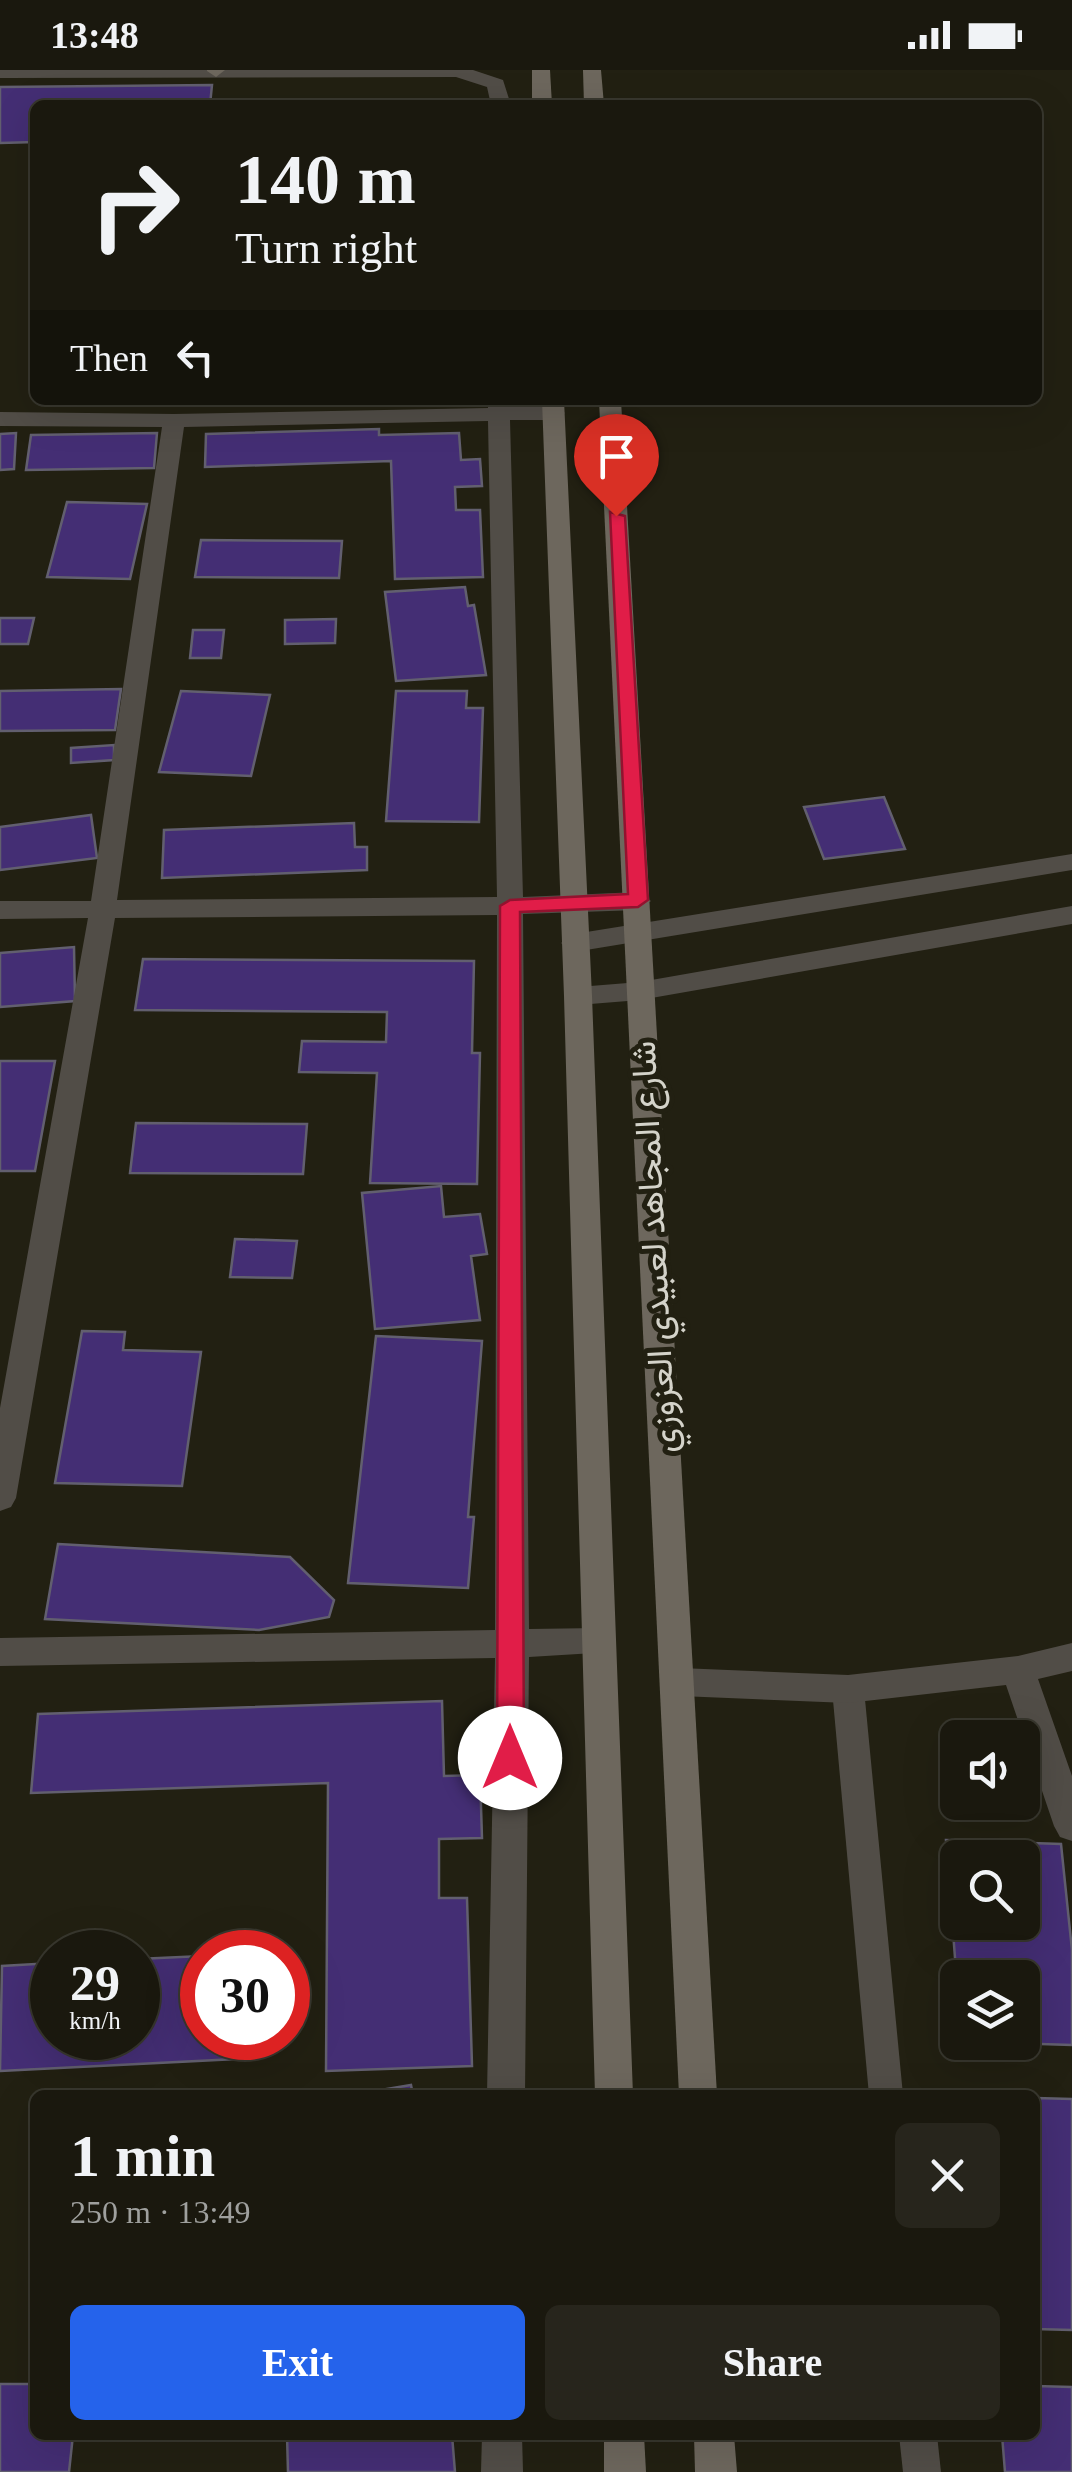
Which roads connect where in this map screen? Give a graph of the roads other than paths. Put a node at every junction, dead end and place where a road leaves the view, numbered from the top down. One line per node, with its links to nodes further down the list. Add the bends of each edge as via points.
1 (216, 70): 4 (street); 5 (street, via 458,70 496,84)
2 (541, 70): 6 (street)
3 (592, 70): 7 (street)
4 (0, 72)
5 (500, 100)
6 (542, 100)
7 (594, 100)
8 (610, 405): 14 (street, شارع المجاهد لعبيدي العزوزي)
9 (554, 406): 10 (street); 15 (street, شارع المجاهد لعبيدي العزوزي)
10 (499, 407): 12 (street); 16 (street)
11 (0, 419): 12 (street)
12 (174, 421): 17 (street)
13 (1072, 862): 20 (street)
14 (638, 900): 15 (street); 20 (street, شارع المجاهد لعبيدي العزوزي)
15 (571, 903): 16 (street); 21 (street, شارع المجاهد لعبيدي العزوزي)
16 (510, 906): 17 (street); 26 (street)
17 (102, 908): 18 (street); 24 (street)
18 (0, 910)
19 (1072, 916): 22 (street)
20 (638, 934): 21 (street); 22 (street, شارع المجاهد لعبيدي العزوزي)
21 (574, 942): 23 (street, شارع المجاهد لعبيدي العزوزي)
22 (640, 991): 23 (street); 30 (street, شارع المجاهد لعبيدي العزوزي)
23 (578, 996): 25 (street, شارع المجاهد لعبيدي العزوزي)
24 (0, 1498)
25 (599, 1642): 26 (street); 34 (street, شارع المجاهد لعبيدي العزوزي)
26 (512, 1646): 27 (street); 33 (street)
27 (0, 1652)
28 (1072, 1657): 29 (street)
29 (1018, 1670): 31 (street); 32 (street)
30 (680, 1682): 31 (street); 35 (street, شارع المجاهد لعبيدي العزوزي)
31 (848, 1689): 36 (lane)
32 (1072, 1826)
33 (506, 2090)
34 (614, 2090)
35 (698, 2090)
36 (886, 2090)
37 (502, 2440): 41 (street)
38 (624, 2440): 42 (street)
39 (714, 2440): 43 (street)
40 (919, 2440): 44 (lane)
41 (502, 2472)
42 (626, 2472)
43 (716, 2472)
44 (922, 2472)

